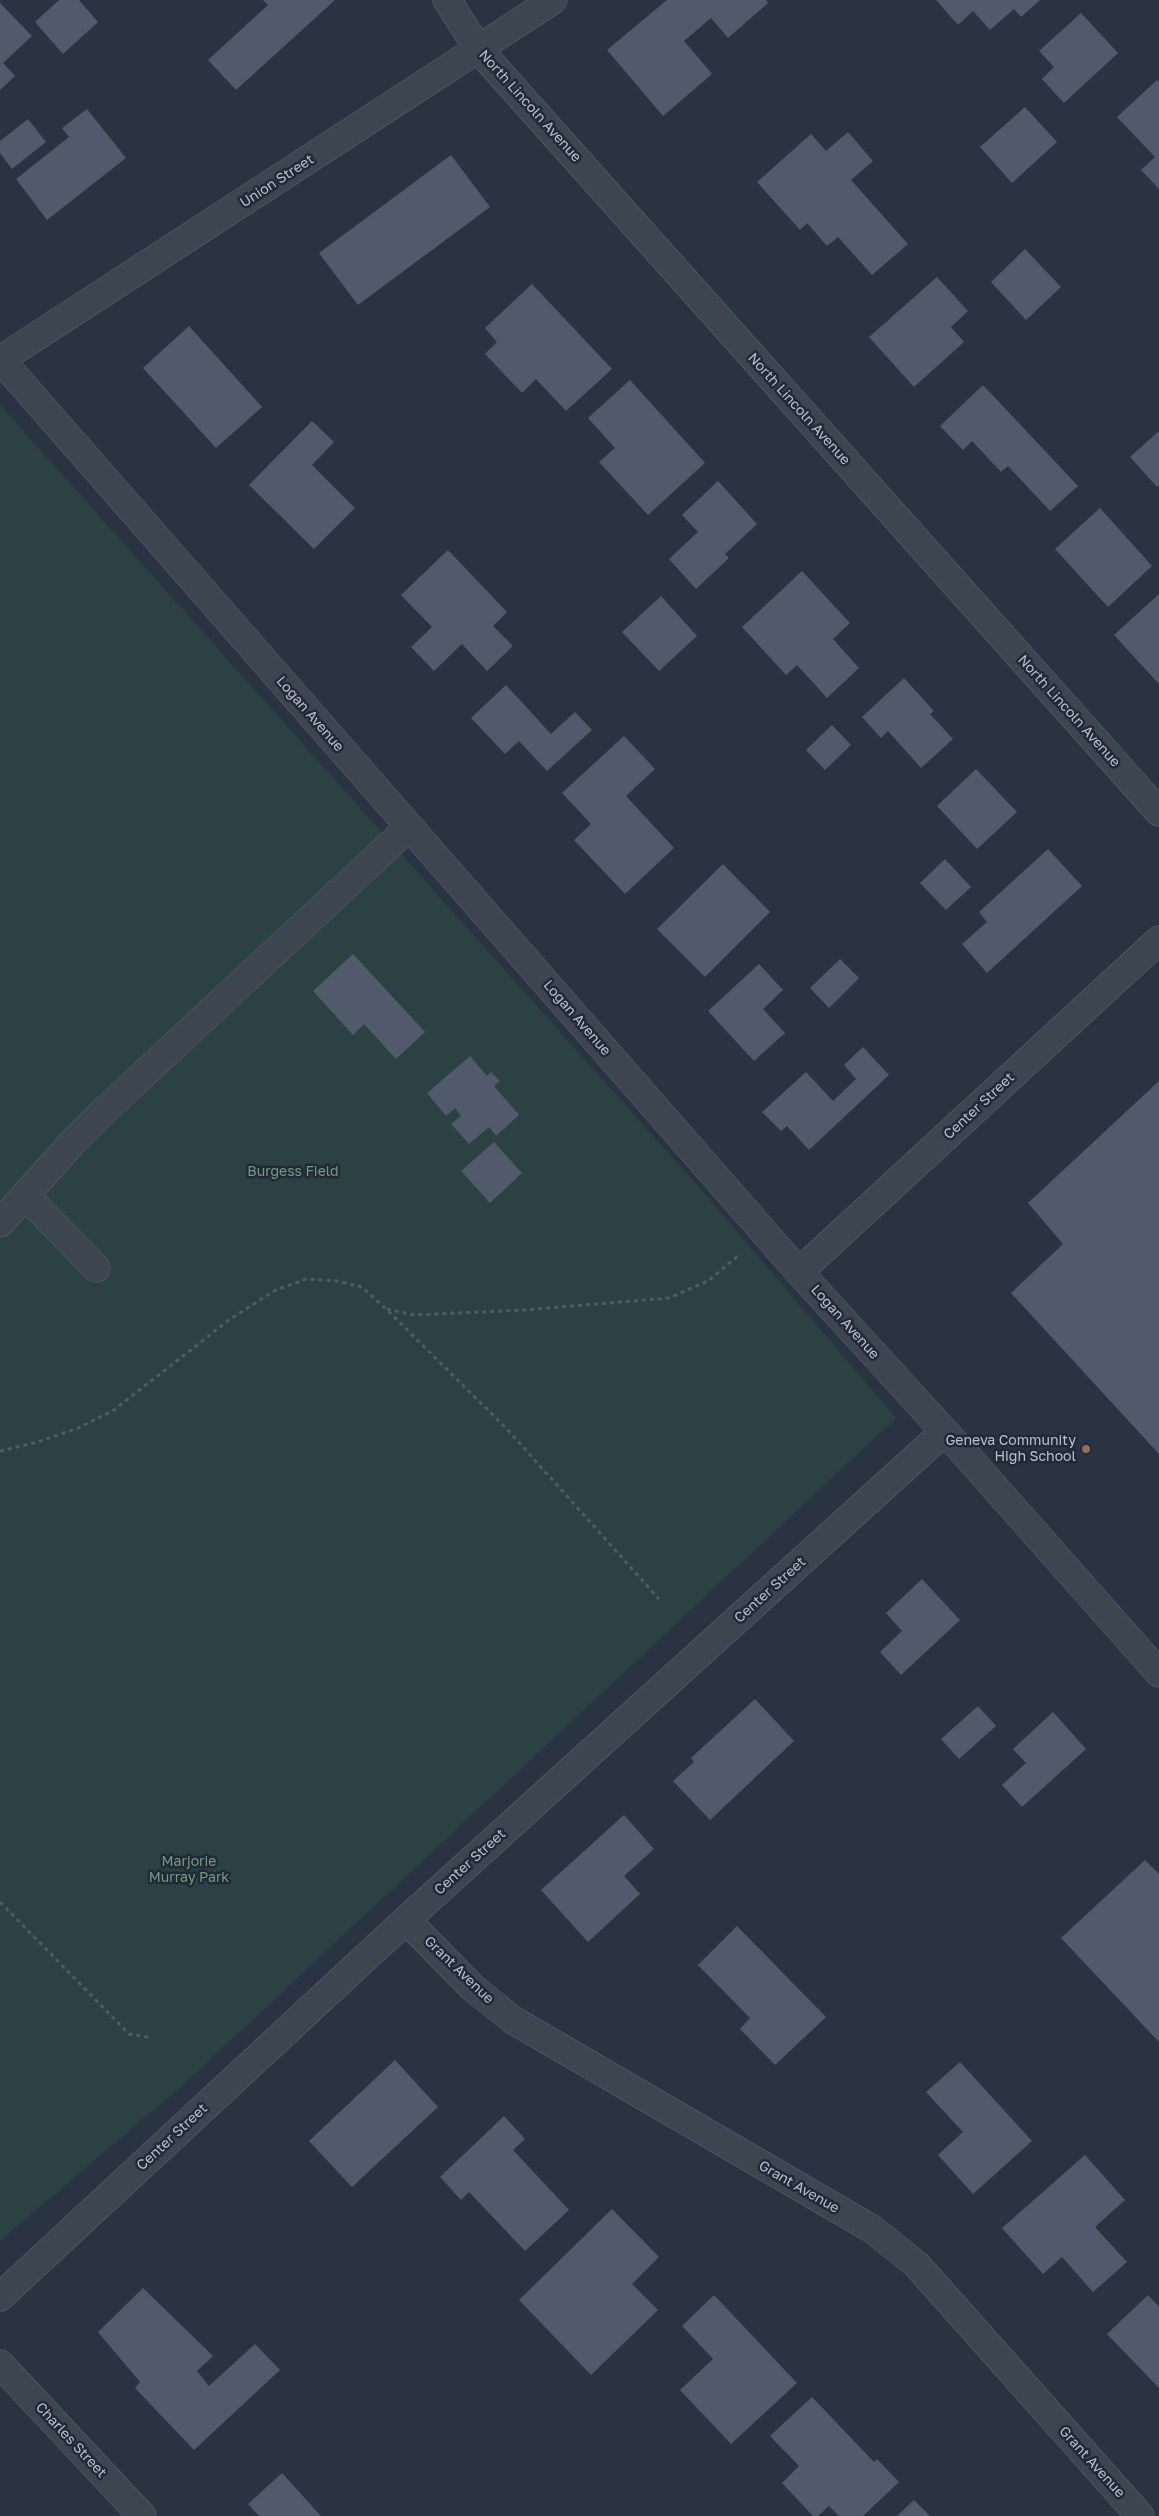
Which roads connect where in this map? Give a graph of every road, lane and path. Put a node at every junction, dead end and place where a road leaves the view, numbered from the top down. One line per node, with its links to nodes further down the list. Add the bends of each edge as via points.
1 (447, 0): 3 (street, North Lincoln Avenue)
2 (553, 0): 3 (street, Union Street)
3 (479, 50): 4 (street, Union Street); 5 (street, North Lincoln Avenue)
4 (0, 360): 6 (street, Logan Avenue)
5 (1159, 812)
6 (409, 827): 8 (street, via 104,1111); 12 (street, Logan Avenue)
7 (1159, 940): 12 (street, Center Street)
8 (26, 1195): 9 (street); 11 (street)
9 (0, 1223)
10 (741, 1254): 13 (path, via 708,1281 669,1298 414,1315)
11 (96, 1268)
12 (800, 1272): 14 (street, Logan Avenue)
13 (386, 1309): 15 (path, via 362,1287 306,1279 274,1291 229,1320 114,1410 78,1428); 16 (path, via 506,1428)
14 (944, 1432): 17 (street, Logan Avenue); 19 (street, Center Street)
15 (0, 1451)
16 (659, 1599)
17 (1159, 1673)
18 (0, 1902): 20 (path, via 129,2034)
19 (406, 1920): 21 (street, Center Street); 24 (street, Grant Avenue, via 473,1988 513,2020 872,2230 916,2264)
20 (152, 2038)
21 (0, 2297)
22 (0, 2364): 23 (street, Charles Street)
23 (142, 2516)
24 (1140, 2516)

